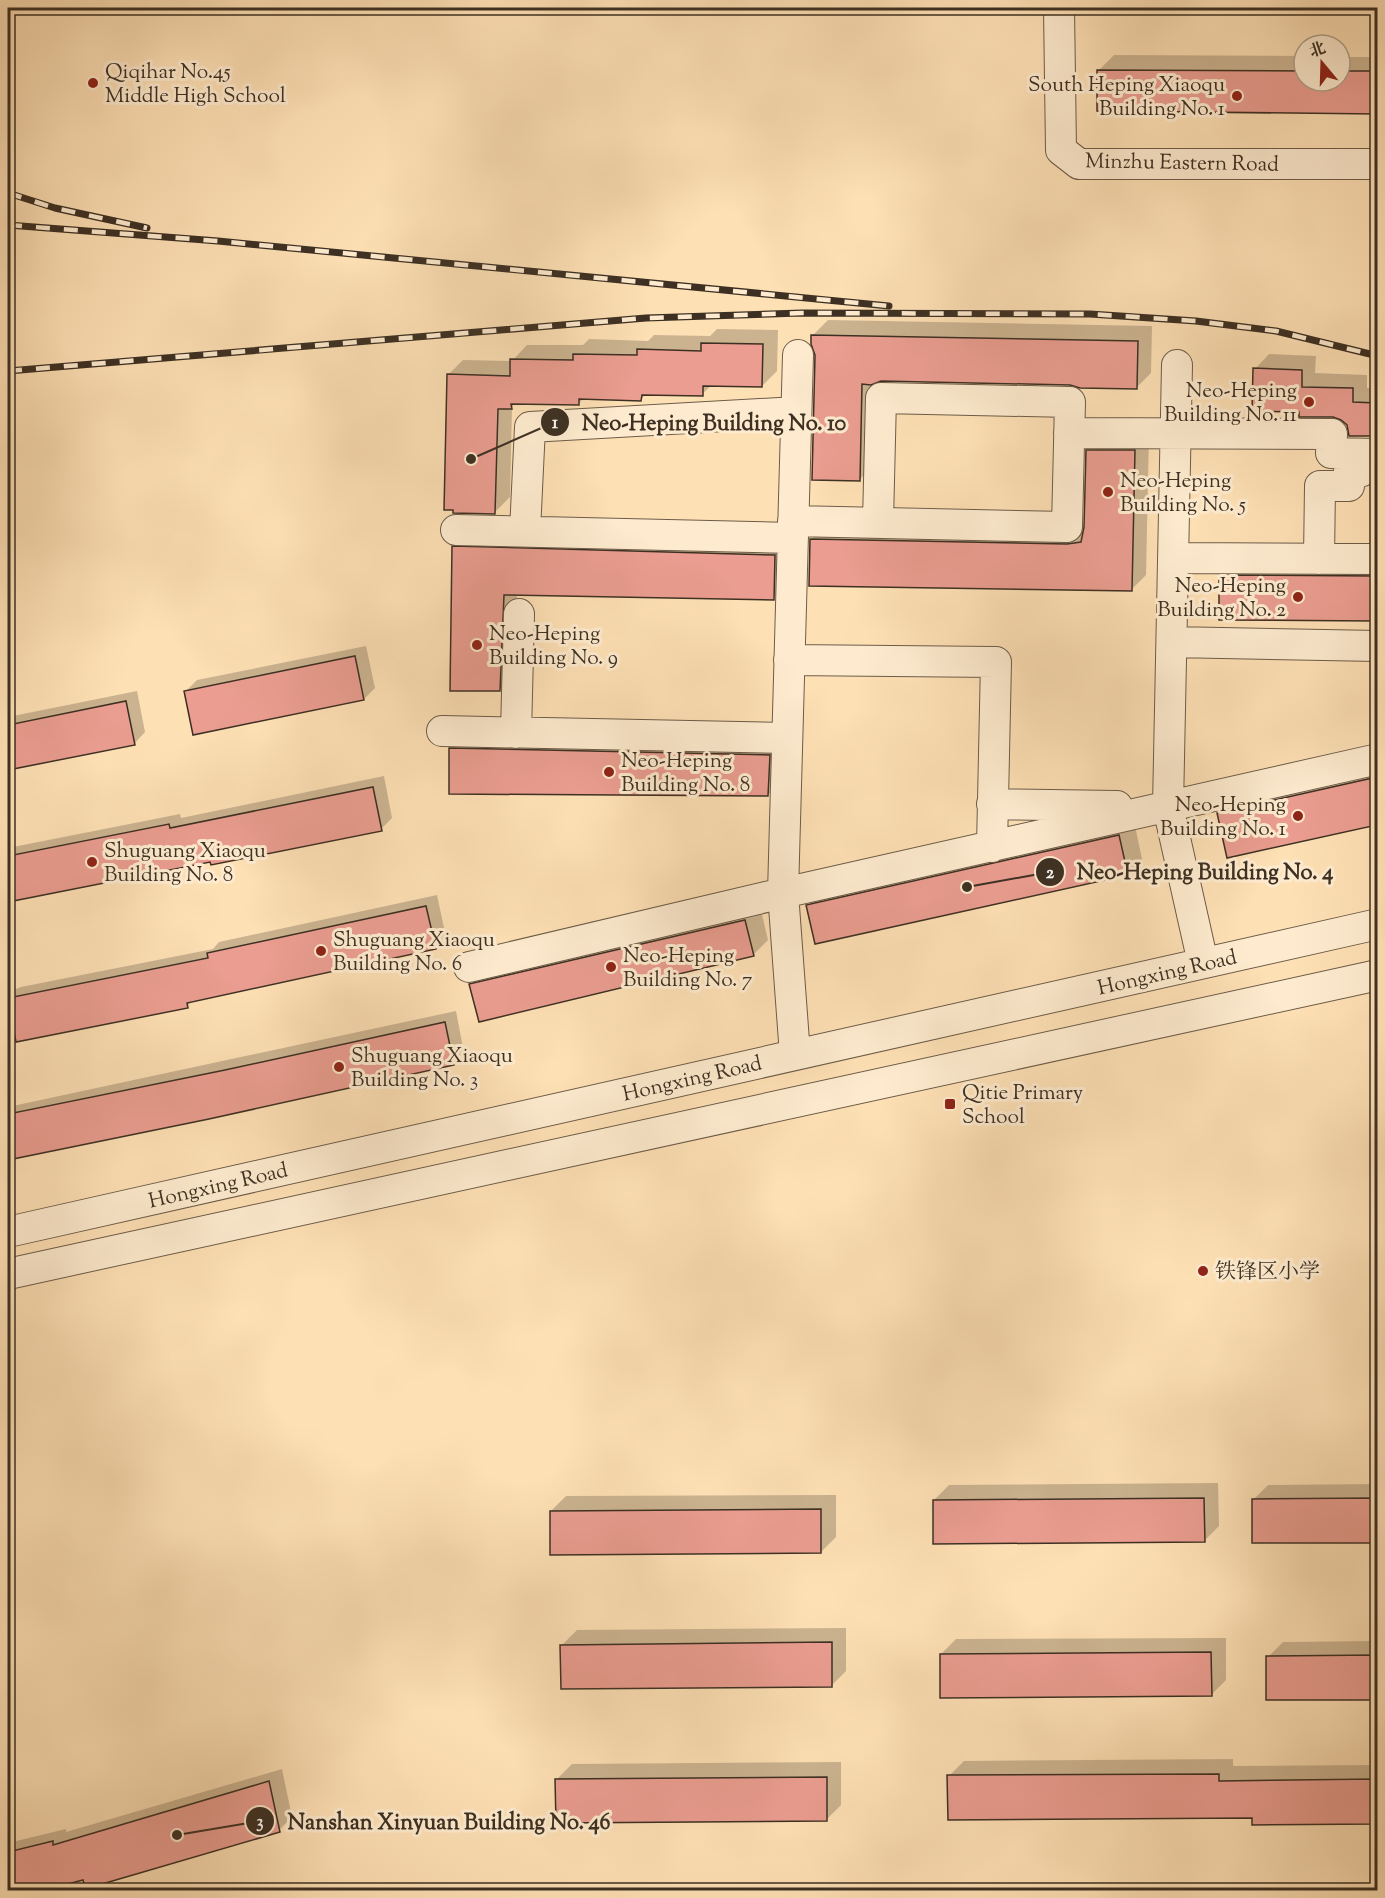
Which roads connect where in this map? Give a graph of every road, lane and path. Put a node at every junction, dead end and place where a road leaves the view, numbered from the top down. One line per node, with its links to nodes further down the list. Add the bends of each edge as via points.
1 (1059, 8): 2 (street, Minzhu Eastern Road, via 1061,150 1079,164)
2 (1377, 164)
3 (798, 355): 5 (street)
4 (1177, 365): 7 (street)
5 (796, 412): 10 (street); 12 (street, via 530,427)
6 (1070, 433): 7 (street); 9 (street, via 1067,527); 9 (street, via 1070,402 881,398)
7 (1176, 434): 8 (street, via 1332,434 1331,453); 13 (street)
8 (1370, 454): 14 (street, via 1362,471 1349,470 1349,486 1320,486)
9 (878, 522): 10 (street)
10 (793, 529): 12 (street); 19 (street)
11 (456, 530): 12 (street)
12 (525, 531)
13 (1173, 558): 14 (street); 17 (street)
14 (1319, 559): 15 (street)
15 (1377, 559)
16 (519, 614): 21 (street)
17 (1172, 642): 18 (street); 25 (street)
18 (1377, 646)
19 (789, 660): 22 (street); 24 (street, via 996,662)
20 (442, 731): 21 (street)
21 (516, 733): 22 (street)
22 (787, 738): 27 (street)
23 (1377, 759): 25 (street)
24 (992, 804): 25 (street); 26 (street)
25 (1168, 807): 26 (street); 29 (street)
26 (992, 846): 27 (street)
27 (783, 893): 30 (street); 32 (street)
28 (1377, 924): 29 (street, Hongxing Road)
29 (1203, 963): 32 (street, Hongxing Road)
30 (469, 967)
31 (1377, 975): 34 (street, Hongxing Road)
32 (795, 1055): 33 (street, Hongxing Road)
33 (8, 1232)
34 (8, 1274)

